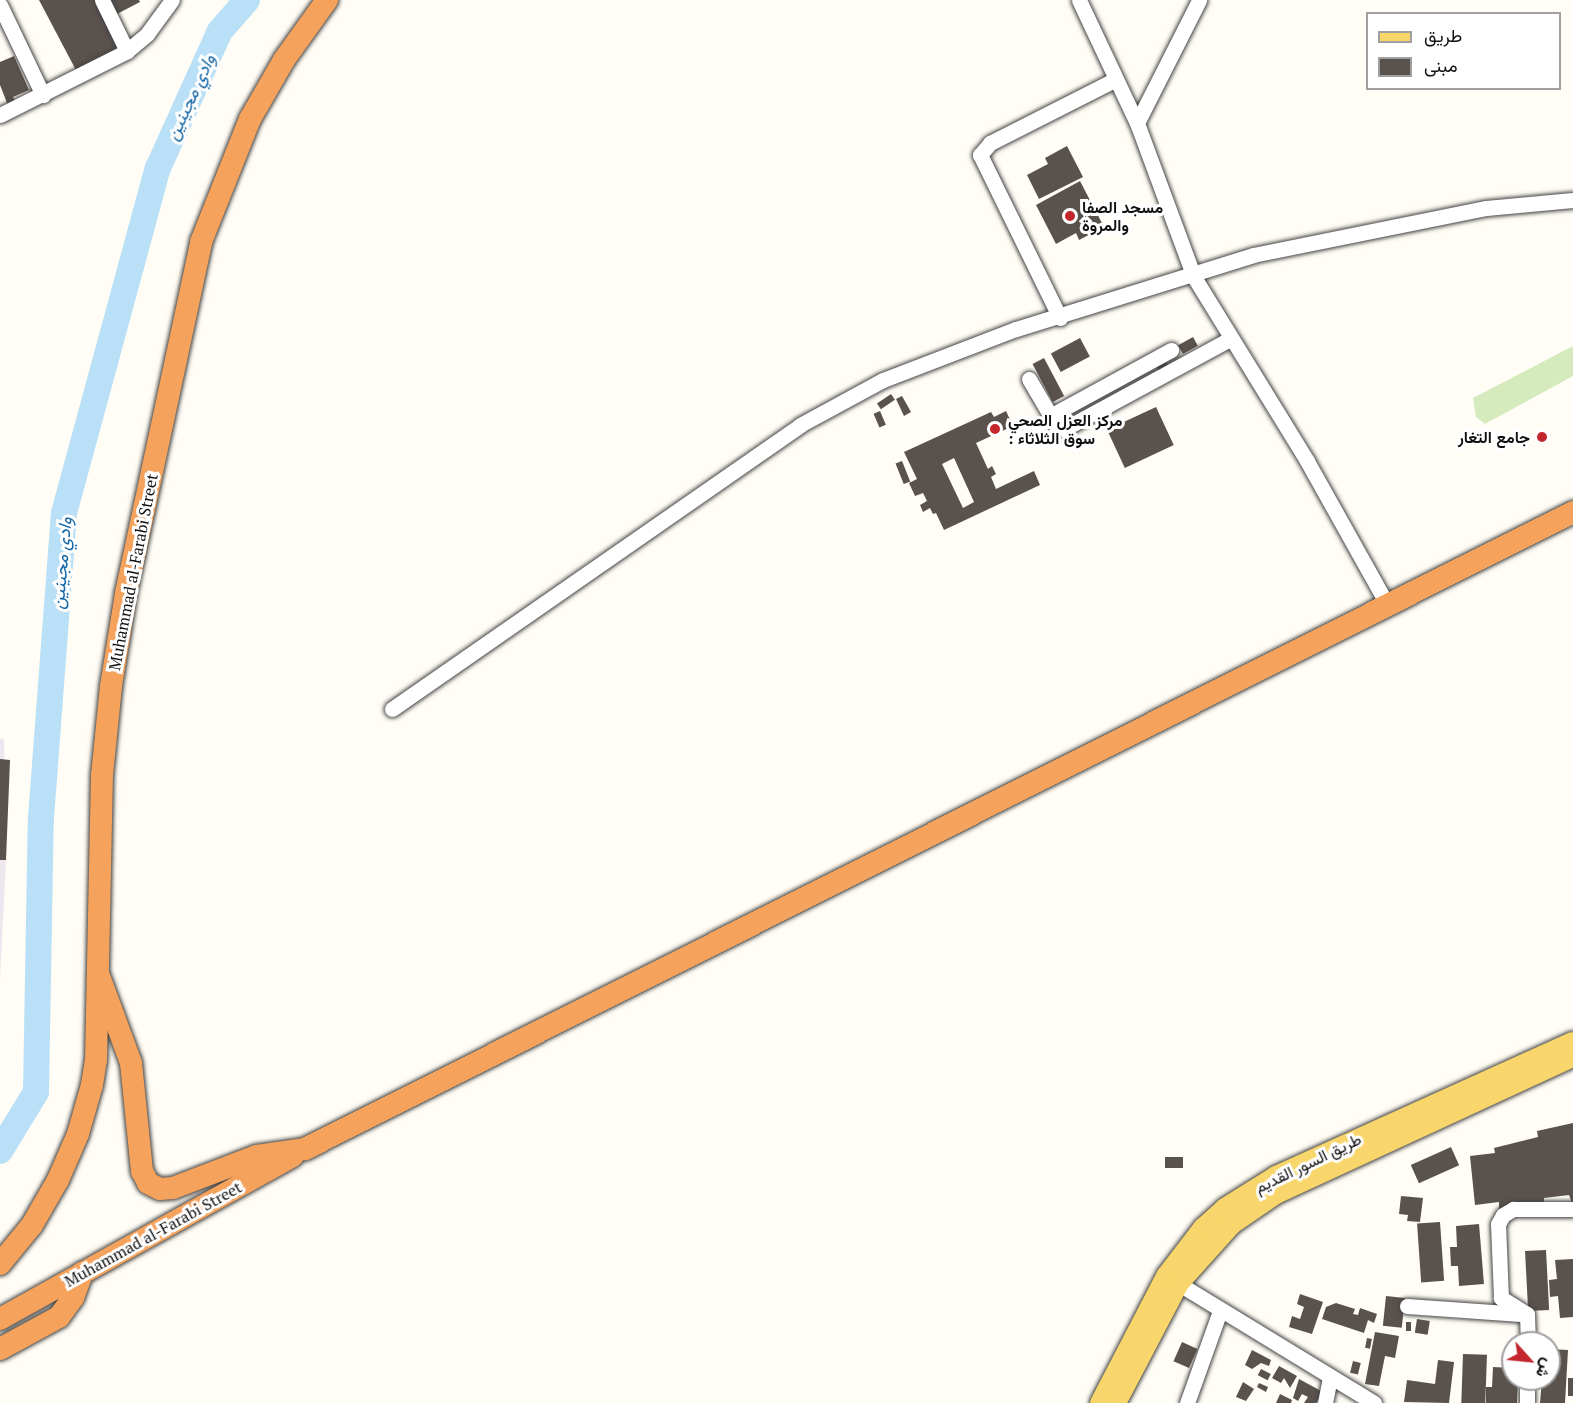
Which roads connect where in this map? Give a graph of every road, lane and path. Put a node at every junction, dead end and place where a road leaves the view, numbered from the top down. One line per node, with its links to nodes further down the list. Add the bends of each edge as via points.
1 (102, 0): 7 (street)
2 (172, 0): 7 (street, via 147,34)
3 (327, 0): 22 (highway, Muhammad al-Farabi Street, via 284,60 250,119 201,242 126,593 111,686 101,808)
4 (1199, 0): 11 (street)
5 (1084, 3): 8 (street)
6 (0, 5): 9 (street)
7 (127, 51): 9 (street)
8 (1116, 79): 11 (street); 14 (street, via 990,143 980,155)
9 (43, 95): 10 (street)
10 (0, 115)
11 (1137, 123): 13 (street)
12 (1573, 200): 13 (street, via 1486,208 1282,248)
13 (1194, 277): 14 (street); 15 (street)
14 (1060, 318): 21 (street, via 942,357 827,408)
15 (1230, 339): 18 (street, via 1069,428 1059,427); 20 (street, via 1307,461)
16 (1171, 350): 18 (street)
17 (1029, 379): 18 (street)
18 (1050, 416)
19 (1573, 512): 20 (highway, Muhammad al-Farabi Street)
20 (1387, 604): 25 (highway, Muhammad al-Farabi Street)
21 (392, 709)
22 (99, 976): 25 (highway, via 131,1063 142,1171 148,1183 167,1190 257,1156); 27 (highway, Muhammad al-Farabi Street, via 96,1060 78,1134 46,1203)
23 (1573, 1042): 29 (main road, طريق السور القديم, via 1250,1191 1203,1228)
24 (1573, 1057): 29 (main road, طريق السور القديم, via 1276,1194 1212,1242)
25 (305, 1149): 28 (highway, Muhammad al-Farabi Street)
26 (1573, 1209): 32 (street, via 1513,1209 1498,1224 1501,1298)
27 (0, 1264)
28 (82, 1273): 33 (highway, Muhammad al-Farabi Street); 35 (highway, via 65,1311)
29 (1172, 1280): 31 (street); 37 (main road, طريق السور القديم); 38 (main road, طريق السور القديم)
30 (1407, 1306): 32 (street)
31 (1220, 1311): 36 (street); 39 (street)
32 (1527, 1314): 34 (street)
33 (0, 1318)
34 (1528, 1331)
35 (0, 1349)
36 (1330, 1378): 40 (street); 41 (street)
37 (1100, 1403)
38 (1116, 1403)
39 (1187, 1403)
40 (1325, 1403)
41 (1374, 1403)

